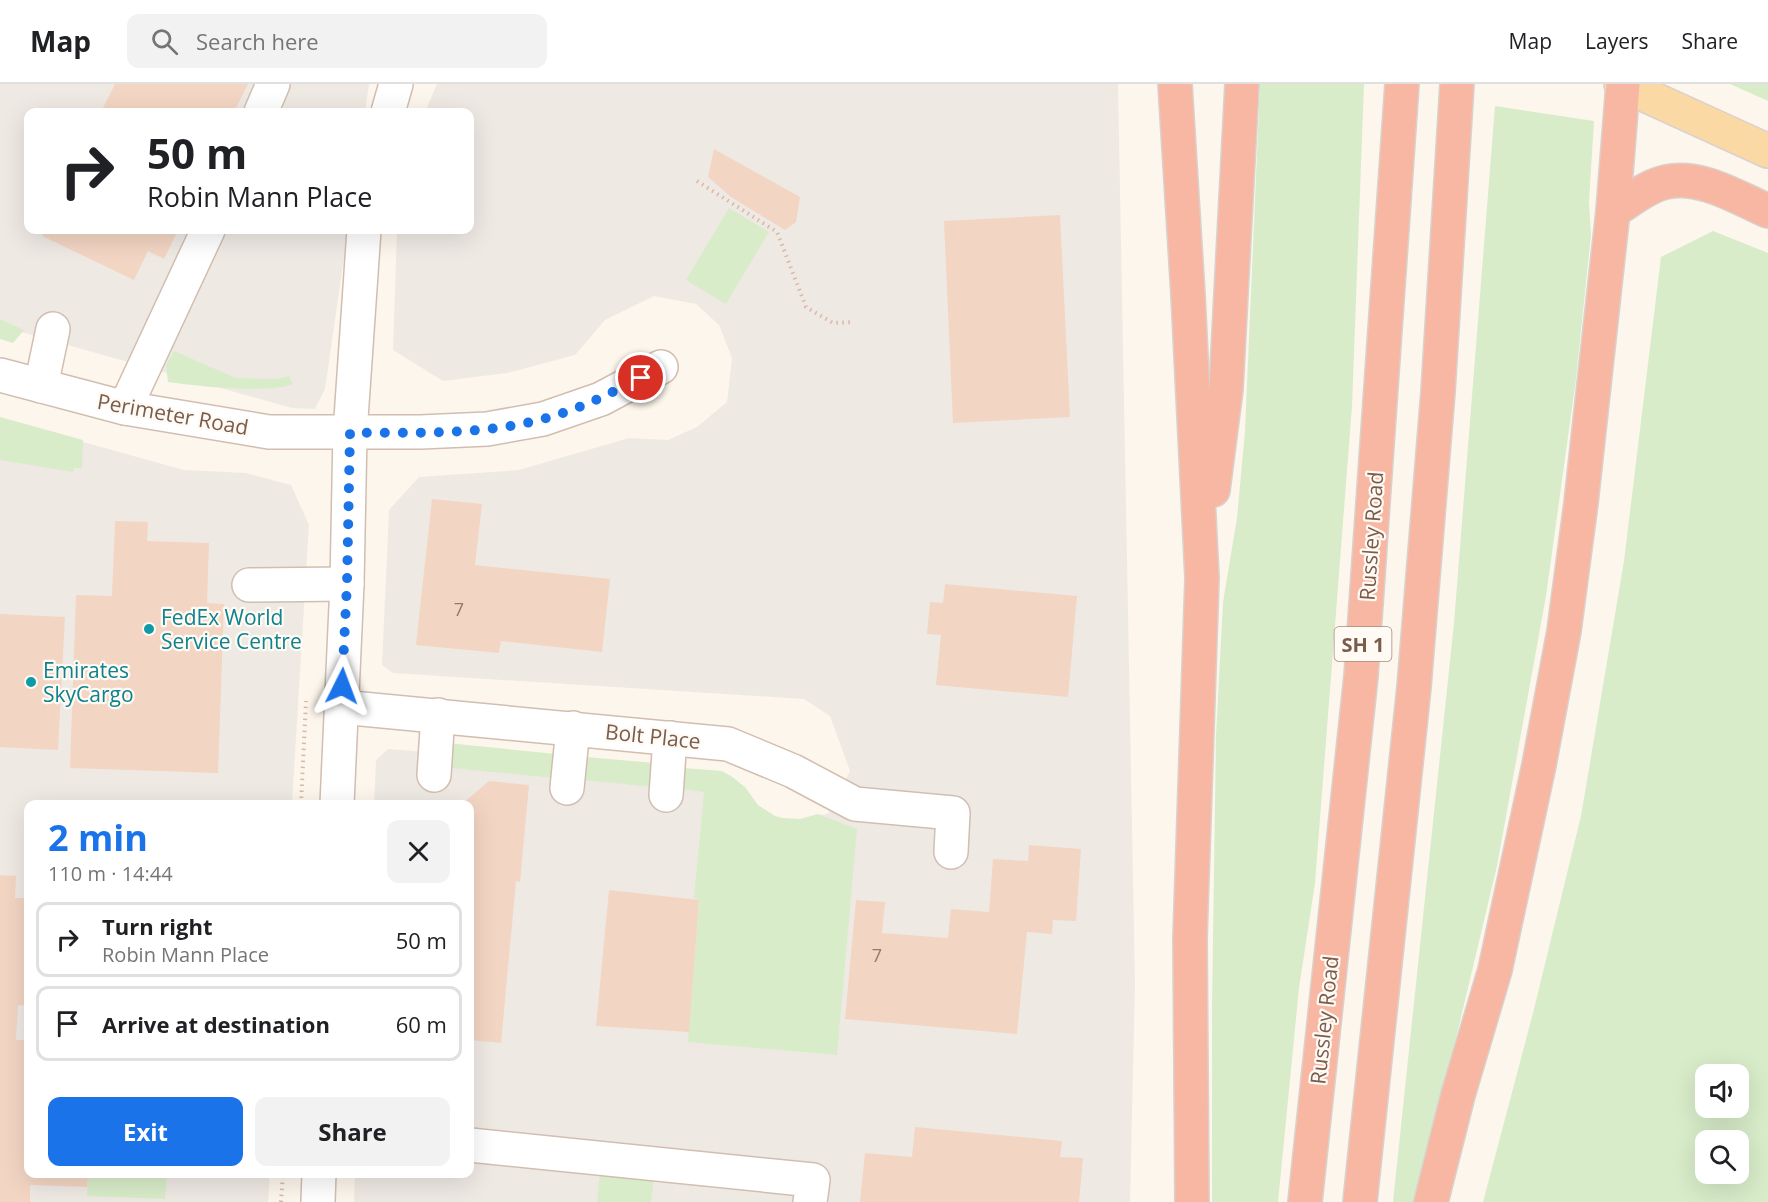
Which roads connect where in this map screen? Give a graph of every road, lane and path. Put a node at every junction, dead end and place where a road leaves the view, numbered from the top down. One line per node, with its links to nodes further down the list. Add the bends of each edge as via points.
1 (273, 84): 8 (street)
2 (396, 84): 9 (street)
3 (1175, 84): 23 (highway)
4 (1242, 84): 23 (highway, via 1226,389)
5 (1402, 84): 44 (highway, Russley Road / SH 1, via 1361,676)
6 (1622, 84): 10 (main road); 12 (highway)
7 (1456, 90): 45 (highway, SH 1, via 1438,392 1415,675)
8 (263, 108)
9 (389, 108)
10 (1768, 151)
11 (697, 181): 16 (path, via 777,232 806,307 833,323)
12 (1613, 211): 13 (highway, via 1666,182 1685,181 1716,189); 46 (highway, via 1578,526 1542,754 1495,970)
13 (1768, 211)
14 (206, 234): 21 (street)
15 (364, 234): 22 (street)
16 (854, 322)
17 (53, 329): 20 (street)
18 (661, 367): 22 (street, Perimeter Road, via 601,399 517,425 458,432)
19 (0, 375): 20 (street, Perimeter Road)
20 (41, 386): 21 (street, Perimeter Road)
21 (125, 408): 22 (street, Perimeter Road, via 269,432)
22 (350, 433): 24 (street)
23 (1202, 578): 43 (highway, via 1190,938)
24 (347, 584): 25 (street); 27 (street)
25 (249, 585)
26 (306, 701): 34 (path)
27 (341, 707): 28 (street, Bolt Place); 35 (street)
28 (438, 716): 29 (street, Bolt Place); 31 (street)
29 (573, 729): 30 (street, Bolt Place); 32 (street)
30 (670, 738): 33 (street); 36 (street, Bolt Place, via 728,744 793,771 855,804 953,813)
31 (434, 775)
32 (567, 788)
33 (666, 795)
34 (301, 800)
35 (337, 800)
36 (951, 852)
37 (474, 1145): 42 (street, via 813,1180)
38 (283, 1178): 40 (path)
39 (320, 1178): 41 (street)
40 (281, 1202)
41 (318, 1202)
42 (810, 1202)
43 (1192, 1202)
44 (1305, 1202)
45 (1360, 1202)
46 (1431, 1202)

